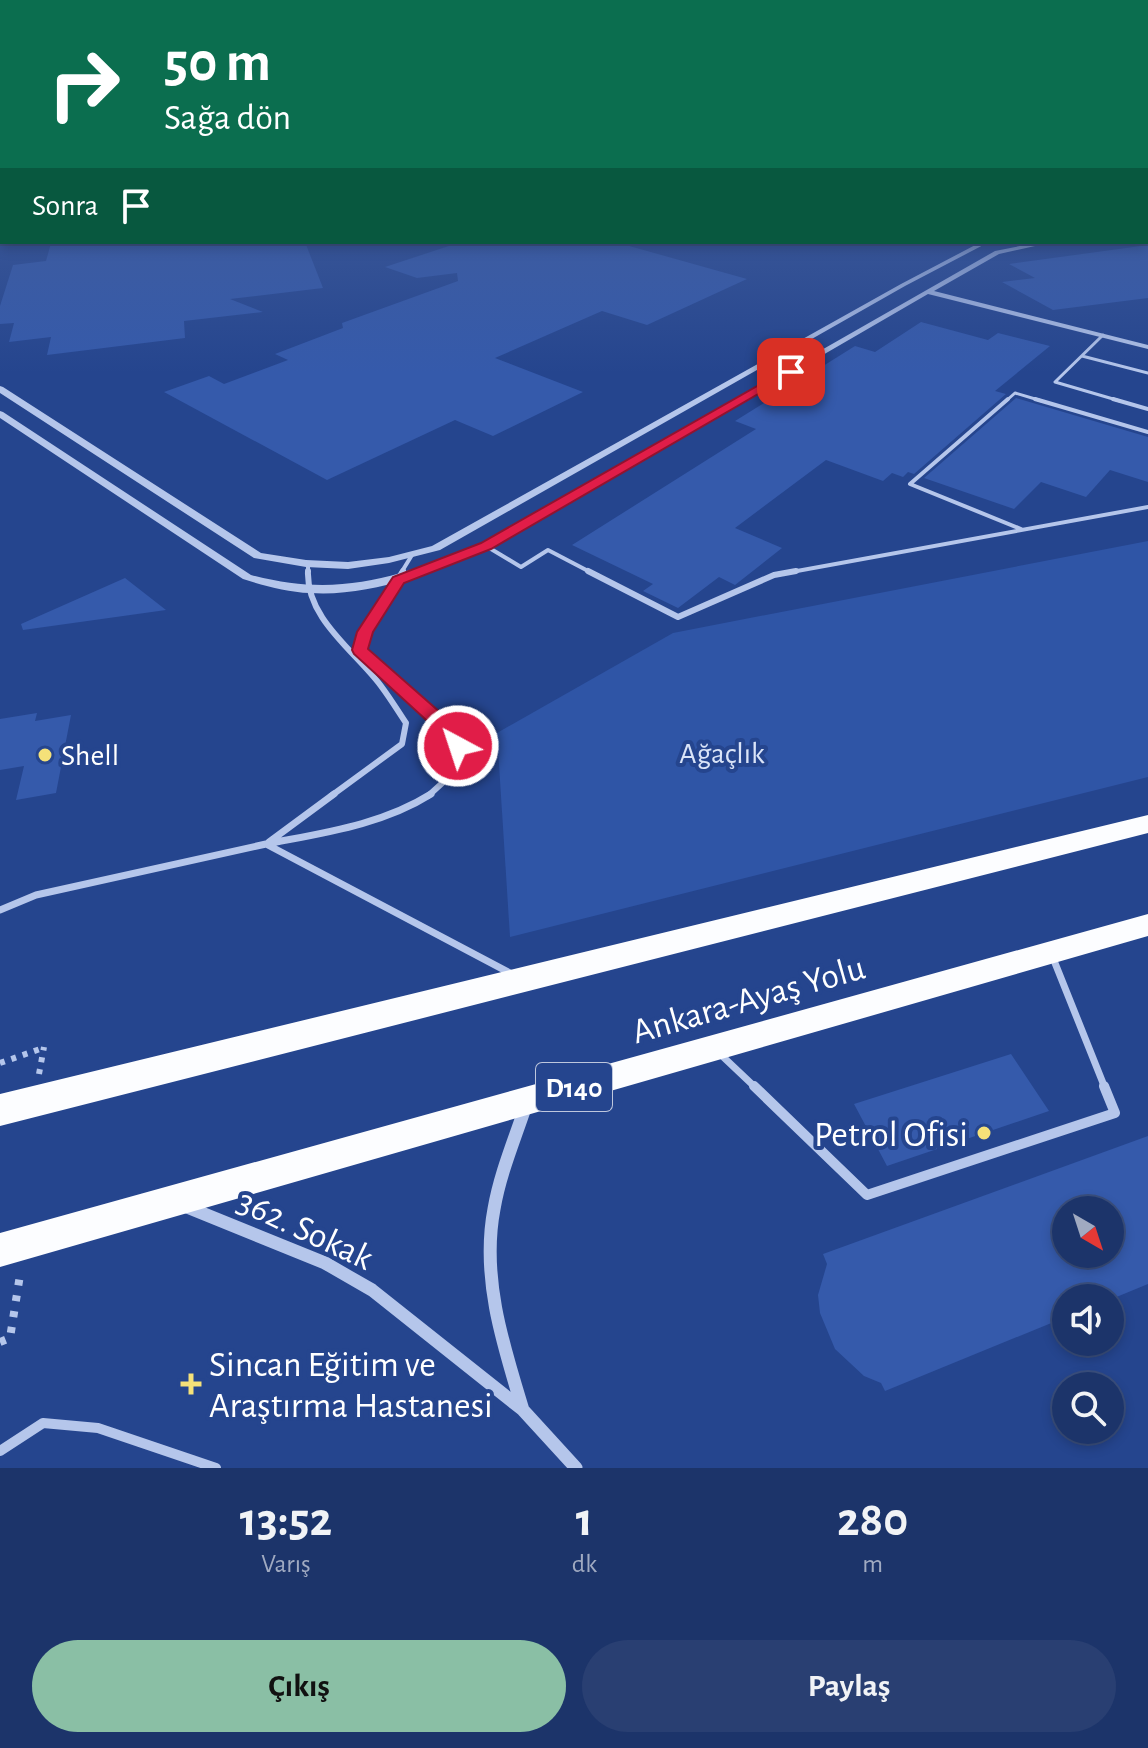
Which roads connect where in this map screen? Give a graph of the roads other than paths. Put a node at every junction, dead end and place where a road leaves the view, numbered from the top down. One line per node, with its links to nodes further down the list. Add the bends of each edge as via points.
1 (982, 244): 5 (street)
2 (1001, 244): 4 (street)
3 (1034, 244): 4 (street)
4 (1011, 247): 6 (street)
5 (903, 285): 6 (street); 18 (street, via 436,548)
6 (930, 292): 7 (street); 17 (street)
7 (1103, 335): 8 (street); 9 (lane)
8 (1148, 347)
9 (1082, 356): 10 (lane); 12 (lane, via 1055,382)
10 (1148, 373)
11 (0, 389): 19 (street, via 258,556)
12 (1148, 409)
13 (0, 414): 21 (street, via 247,577 278,588)
14 (1148, 432): 16 (lane, via 1015,393 910,484)
15 (1148, 507): 16 (lane)
16 (1021, 529): 17 (lane, via 774,575 678,617 548,550 521,567)
17 (486, 546): 20 (street)
18 (412, 555): 19 (street, via 357,567); 20 (lane)
19 (308, 566): 21 (lane)
20 (399, 580): 21 (street, via 346,590); 23 (lane, via 365,632 360,650 444,725 458,746 450,776 420,802 367,823)
21 (307, 589): 23 (lane, via 338,640 380,684 406,723 402,744)
22 (1148, 824): 27 (highway)
23 (266, 844): 24 (lane, via 36,895); 27 (lane)
24 (0, 910)
25 (1148, 925): 26 (highway, Ankara-Ayaş Yolu / D140)
26 (1051, 952): 28 (highway, Ankara-Ayaş Yolu / D140); 28 (lane, via 1115,1113 867,1195)
27 (522, 979): 30 (highway)
28 (713, 1048): 29 (highway, Ankara-Ayaş Yolu / D140)
29 (528, 1100): 31 (highway, Ankara-Ayaş Yolu / D140); 33 (street, 362. Sokak, via 491,1227 491,1284)
30 (0, 1110)
31 (171, 1201): 32 (highway, Ankara-Ayaş Yolu / D140); 33 (street, 362. Sokak, via 311,1257 372,1290)
32 (13, 1246)
33 (523, 1410): 36 (street, 362. Sokak)
34 (0, 1451): 35 (lane, via 43,1423 98,1428)
35 (216, 1468)
36 (576, 1468)

